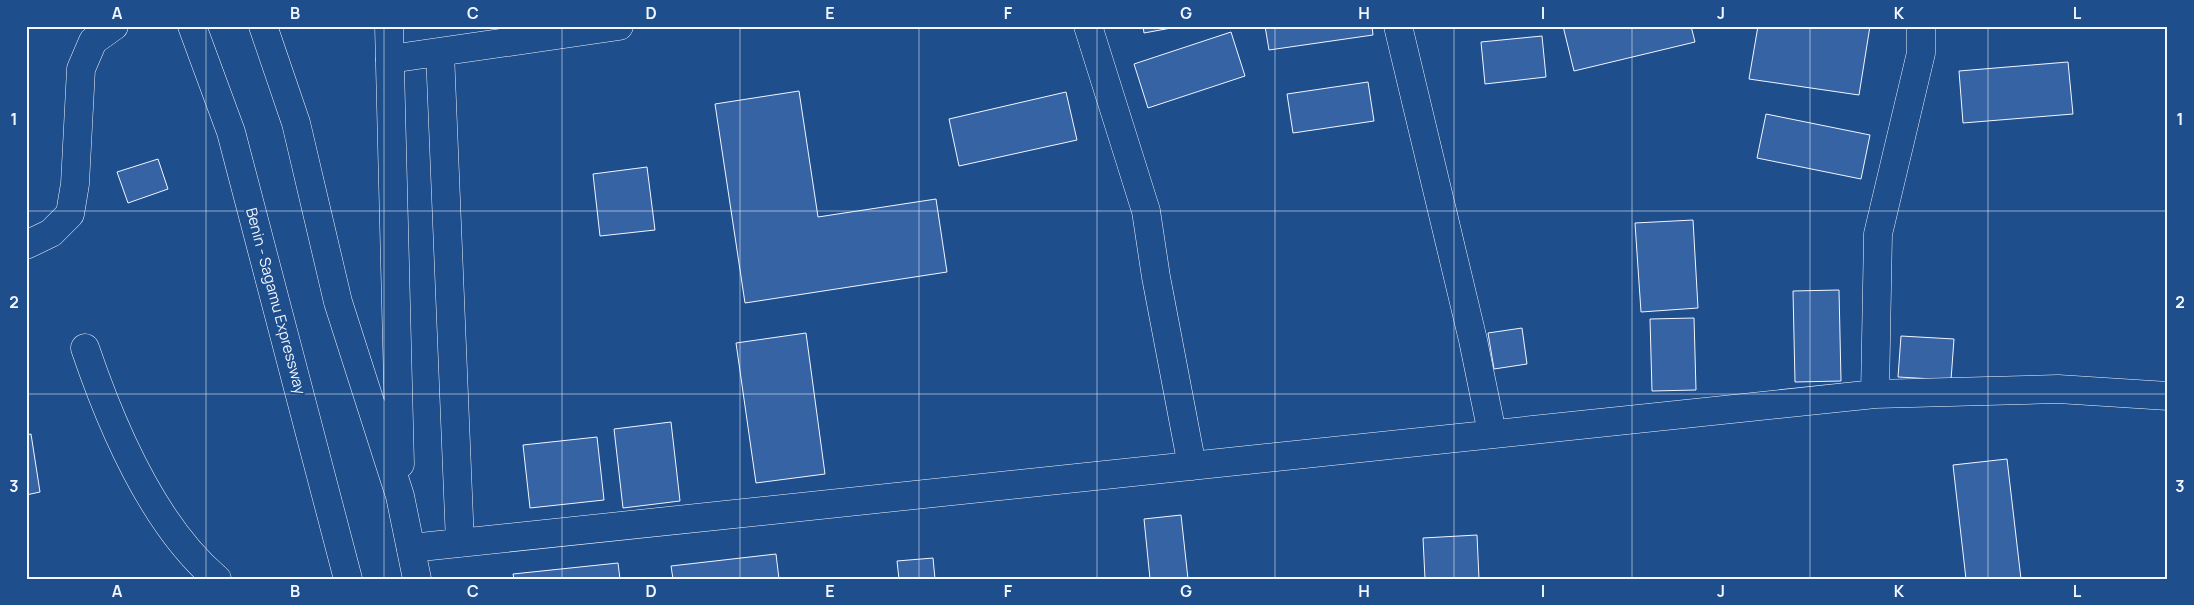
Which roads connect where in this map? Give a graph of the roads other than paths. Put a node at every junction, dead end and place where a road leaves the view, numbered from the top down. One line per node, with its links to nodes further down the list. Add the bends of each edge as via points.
1 (114, 26): 11 (main road, via 93,41 81,69 75,184 70,214 51,233)
2 (192, 26): 20 (main road, Benin - Sagamu Expressway, via 231,132)
3 (263, 26): 17 (main road, via 296,123 338,302)
4 (389, 26): 10 (main road)
5 (619, 26): 9 (main road)
6 (1088, 26): 16 (main road, via 1146,211)
7 (1398, 26): 15 (main road)
8 (1922, 26): 13 (main road, via 1921,54 1878,234)
9 (440, 52): 10 (main road); 18 (main road)
10 (390, 59): 17 (main road)
11 (26, 245)
12 (85, 348): 21 (main road, via 102,399 130,461 191,555)
13 (1875, 394): 14 (main road, via 2058,389); 15 (main road)
14 (2168, 396)
15 (1492, 433): 16 (main road)
16 (1192, 466): 18 (main road)
17 (400, 496): 19 (main road)
18 (460, 543): 19 (main road)
19 (411, 548): 22 (main road)
20 (342, 578)
21 (217, 579)
22 (417, 579)

